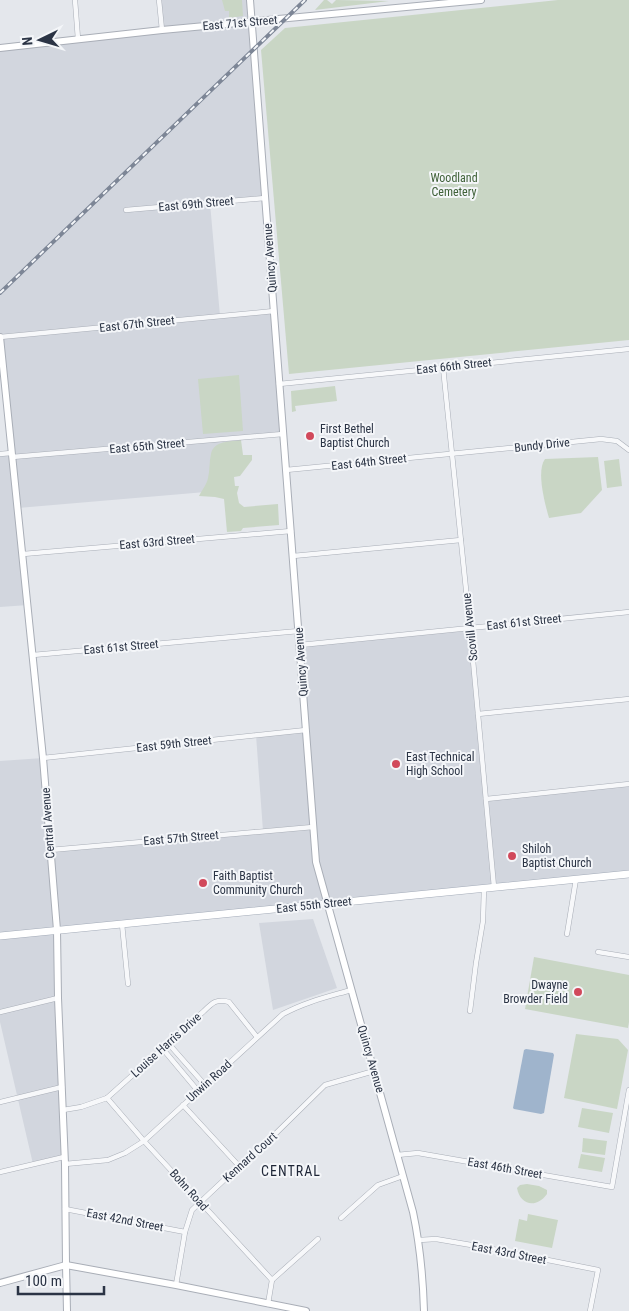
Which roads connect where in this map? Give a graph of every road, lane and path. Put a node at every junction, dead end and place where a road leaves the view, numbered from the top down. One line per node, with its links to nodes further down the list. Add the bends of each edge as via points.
1 (75, 0): 7 (street)
2 (159, 0): 6 (street)
3 (250, 0): 5 (street, Quincy Avenue)
4 (481, 0): 5 (street, East 71st Street)
5 (252, 23): 6 (street, East 71st Street); 9 (street, Quincy Avenue)
6 (162, 30): 7 (street, East 71st Street)
7 (78, 39): 8 (street, East 71st Street)
8 (0, 48)
9 (265, 198): 10 (street, East 69th Street); 11 (street, Quincy Avenue)
10 (126, 210)
11 (274, 311): 12 (street, East 67th Street); 15 (street, Quincy Avenue)
12 (0, 337): 20 (street, Central Avenue)
13 (629, 348): 14 (street, East 66th Street)
14 (443, 367): 15 (street, East 66th Street); 19 (street, Scovill Avenue)
15 (279, 384): 16 (street, Quincy Avenue)
16 (283, 434): 20 (street, East 65th Street); 21 (street, Quincy Avenue)
17 (629, 450): 19 (street, Bundy Drive, via 616,440 601,439)
18 (0, 454): 20 (street, East 65th Street)
19 (452, 454): 21 (street, East 64th Street); 23 (street, Scovill Avenue)
20 (11, 455): 24 (street, Central Avenue)
21 (286, 470): 22 (street, Quincy Avenue)
22 (291, 531): 24 (street, East 63rd Street); 25 (street, Quincy Avenue)
23 (461, 540): 25 (street); 27 (street, Scovill Avenue)
24 (23, 554): 30 (street, Central Avenue)
25 (293, 556): 28 (street, Quincy Avenue)
26 (629, 612): 27 (street, East 61st Street)
27 (470, 628): 29 (street, East 61st Street); 32 (street, Scovill Avenue)
28 (299, 631): 29 (street, Quincy Avenue); 30 (street, East 61st Street)
29 (300, 645): 33 (street, Quincy Avenue)
30 (32, 655): 34 (street, Central Avenue)
31 (629, 698): 32 (street)
32 (478, 714): 36 (street, Scovill Avenue)
33 (306, 730): 34 (street, East 59th Street); 37 (street, Quincy Avenue)
34 (43, 758): 38 (street, Central Avenue)
35 (629, 784): 36 (street)
36 (486, 799): 41 (street, Scovill Avenue)
37 (313, 827): 38 (street, East 57th Street); 43 (street, Quincy Avenue, via 316,862)
38 (50, 850): 45 (street, Central Avenue)
39 (629, 874): 40 (main road, East 55th Street)
40 (576, 879): 41 (main road, East 55th Street); 46 (street)
41 (494, 887): 42 (main road, East 55th Street)
42 (484, 888): 43 (main road, East 55th Street); 53 (street, via 483,921)
43 (327, 904): 44 (main road, East 55th Street); 51 (street, Quincy Avenue)
44 (122, 924): 45 (main road, East 55th Street); 50 (street)
45 (57, 930): 47 (main road, East 55th Street); 52 (street, Central Avenue)
46 (567, 934)
47 (0, 936)
48 (598, 952): 49 (street)
49 (629, 958)
50 (128, 984)
51 (351, 990): 55 (street, Unwin Road, via 297,1006); 58 (street, Quincy Avenue)
52 (58, 998): 54 (street); 60 (street, Central Avenue)
53 (470, 1011)
54 (0, 1012)
55 (257, 1037): 56 (street, Louise Harris Drive, via 229,1002 222,1000 213,1002); 59 (street, Unwin Road)
56 (168, 1043): 57 (street, Louise Harris Drive); 59 (street)
57 (162, 1048): 62 (street); 63 (street, Louise Harris Drive)
58 (374, 1071): 68 (street, Quincy Avenue); 70 (street, Kennard Court, via 325,1085)
59 (205, 1085): 62 (street, Unwin Road)
60 (62, 1086): 64 (street); 66 (street, Central Avenue)
61 (629, 1090): 68 (street, East 46th Street, via 612,1187 418,1153)
62 (198, 1091): 65 (street, Unwin Road)
63 (107, 1098): 66 (street, Louise Harris Drive); 67 (street, Bohn Road)
64 (0, 1102)
65 (183, 1105): 67 (street, Unwin Road); 70 (street)
66 (63, 1110): 69 (street, Central Avenue)
67 (144, 1141): 69 (street, Unwin Road, via 108,1160); 73 (street, Bohn Road)
68 (397, 1155): 72 (street, Quincy Avenue)
69 (65, 1160): 71 (street); 74 (street, Central Avenue)
70 (239, 1166): 73 (street, Kennard Court)
71 (0, 1172)
72 (403, 1176): 75 (street, via 378,1185); 78 (street, Quincy Avenue)
73 (200, 1202): 76 (street, Kennard Court, via 192,1210); 80 (street, Bohn Road)
74 (65, 1209): 76 (street, East 42nd Street); 79 (street, Central Avenue)
75 (341, 1218)
76 (185, 1232): 82 (street, Kennard Court)
77 (318, 1239): 80 (street)
78 (419, 1240): 86 (street, Quincy Avenue); 87 (street, East 43rd Street, via 474,1246 598,1270)
79 (66, 1265): 81 (street); 82 (street); 84 (street, Central Avenue)
80 (272, 1280): 83 (street)
81 (0, 1283)
82 (176, 1285): 83 (street)
83 (268, 1304): 85 (street)
84 (68, 1311)
85 (306, 1311)
86 (424, 1311)
87 (590, 1311)

